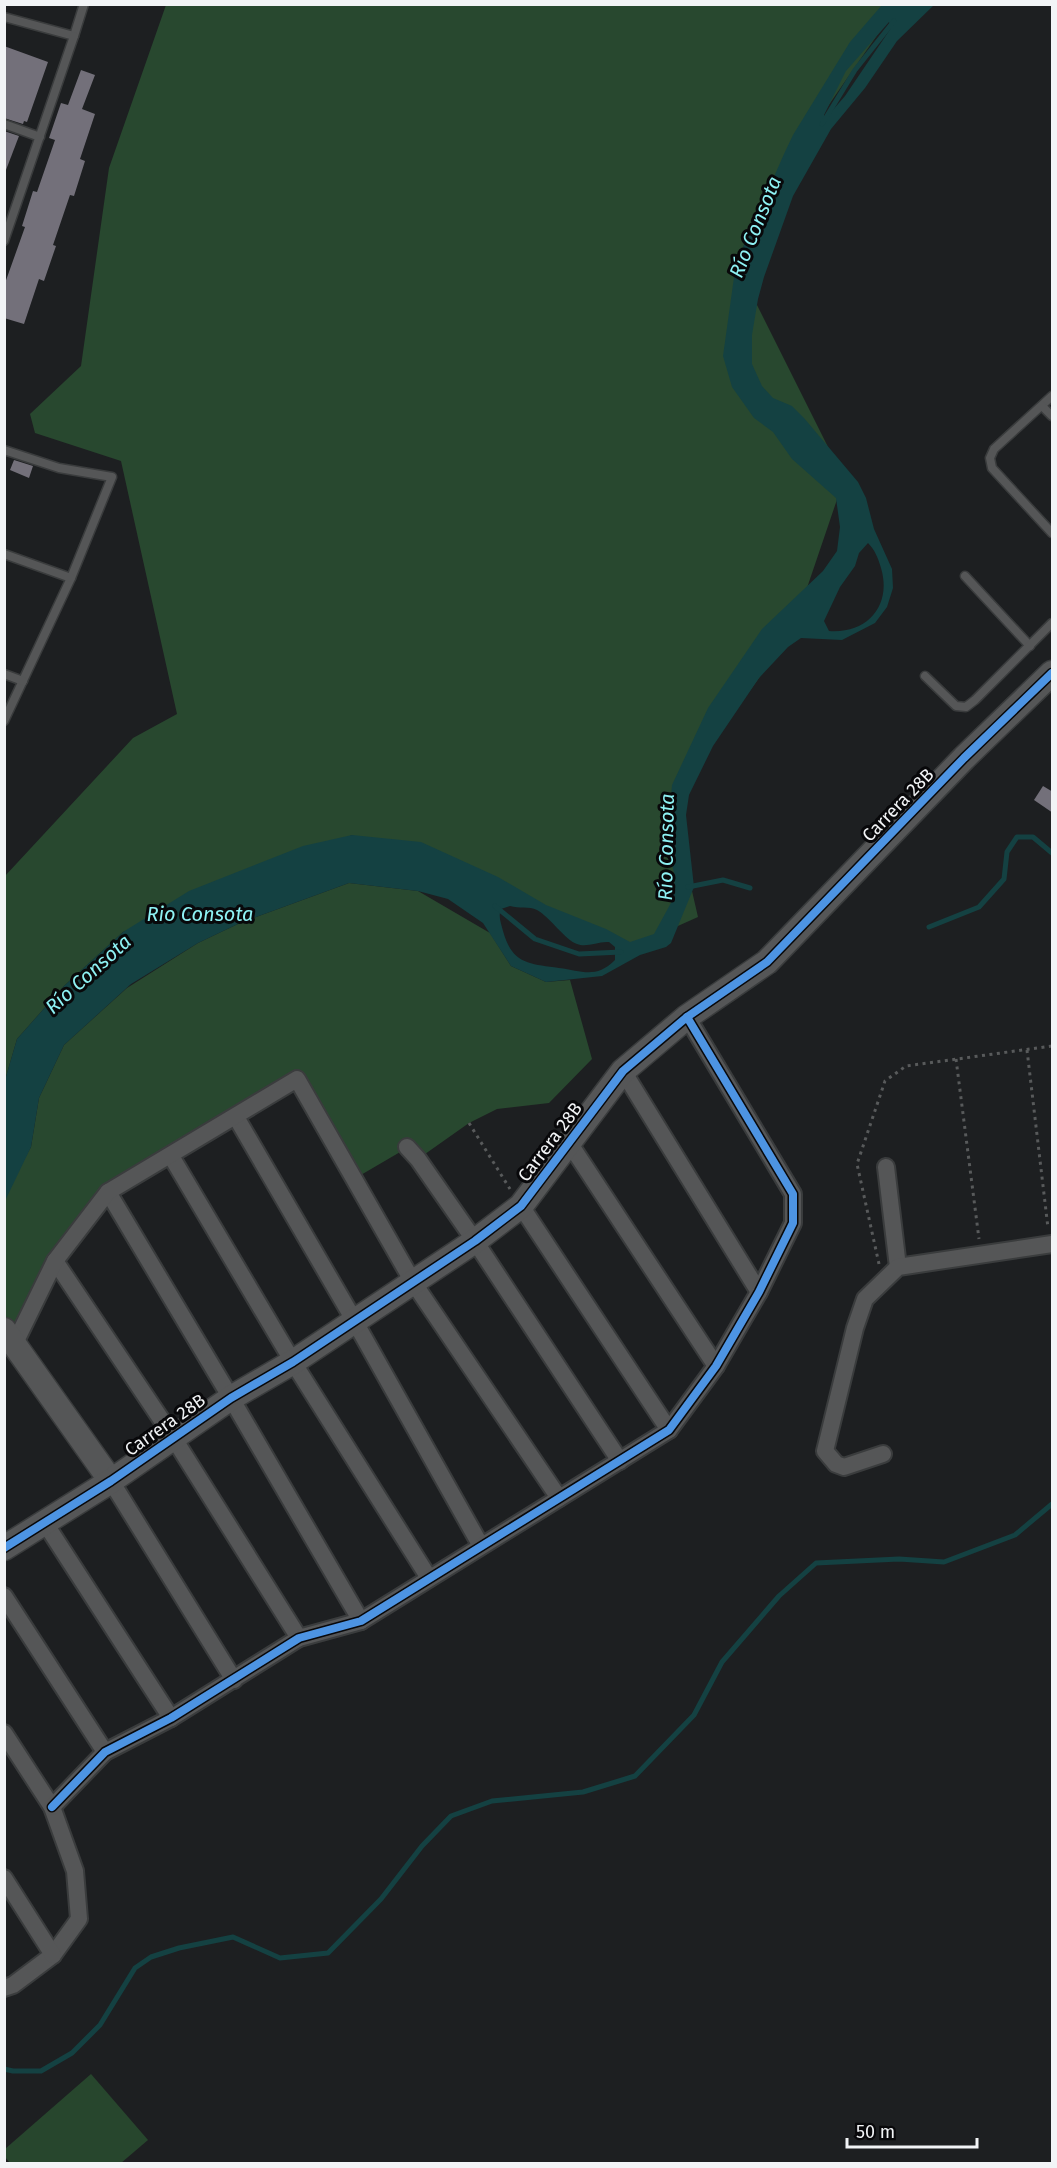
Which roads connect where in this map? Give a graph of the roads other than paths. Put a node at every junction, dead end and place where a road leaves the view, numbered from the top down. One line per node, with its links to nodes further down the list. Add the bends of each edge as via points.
1 (84, 4): 3 (lane)
2 (4, 17): 3 (lane)
3 (74, 36): 5 (lane)
4 (4, 124): 5 (lane)
5 (39, 137): 6 (lane)
6 (8, 222): 7 (lane)
7 (4, 241)
8 (1053, 396): 9 (lane)
9 (1042, 406): 10 (lane); 12 (lane, via 994,449 990,458 992,468)
10 (1053, 416)
11 (4, 450): 15 (lane, via 59,468 112,477)
12 (1053, 533)
13 (4, 554): 15 (lane)
14 (965, 576): 17 (lane)
15 (71, 578): 21 (lane)
16 (1053, 623): 17 (lane)
17 (1030, 646): 20 (lane, via 966,707 956,706)
18 (1053, 673): 23 (street, Carrera 28B, via 964,758 767,962)
19 (4, 674): 21 (lane)
20 (925, 676)
21 (23, 681): 22 (lane)
22 (4, 721)
23 (687, 1017): 24 (street, Carrera 28B); 37 (street, via 793,1194 793,1222)
24 (623, 1071): 26 (street, Carrera 28B); 37 (street)
25 (236, 1117): 28 (street); 36 (street, via 297,1079); 38 (street)
26 (568, 1141): 31 (street, Carrera 28B); 41 (street)
27 (407, 1147): 32 (street)
28 (171, 1156): 30 (street); 40 (street)
29 (886, 1167): 35 (street)
30 (108, 1192): 34 (street); 42 (street)
31 (521, 1206): 32 (street, Carrera 28B); 43 (street)
32 (475, 1241): 36 (street, Carrera 28B); 46 (street)
33 (1051, 1245): 35 (street)
34 (55, 1261): 39 (street); 44 (street)
35 (898, 1267): 45 (street, via 865,1299 825,1451 844,1467)
36 (413, 1282): 38 (street, Carrera 28B); 48 (street)
37 (759, 1292): 41 (street)
38 (354, 1320): 40 (street, Carrera 28B); 50 (street)
39 (9, 1338): 47 (street)
40 (293, 1362): 42 (street, Carrera 28B); 52 (street)
41 (716, 1366): 43 (street)
42 (231, 1398): 44 (street, Carrera 28B); 54 (street)
43 (669, 1430): 46 (street)
44 (173, 1437): 47 (street, Carrera 28B); 55 (street)
45 (884, 1454)
46 (620, 1461): 48 (street)
47 (111, 1481): 49 (street, Carrera 28B); 56 (street)
48 (559, 1498): 50 (street)
49 (45, 1523): 51 (street, Carrera 28B); 57 (street)
50 (481, 1546): 52 (street)
51 (4, 1548)
52 (429, 1578): 54 (street)
53 (4, 1596): 59 (street)
54 (361, 1622): 55 (street)
55 (299, 1638): 56 (street)
56 (234, 1680): 57 (street)
57 (171, 1718): 59 (street)
58 (4, 1733): 60 (street)
59 (105, 1752): 61 (street)
60 (10, 1755): 61 (street)
61 (52, 1806): 63 (street, via 75,1870 79,1919)
62 (4, 1878): 63 (street)
63 (53, 1955): 64 (street)
64 (4, 1988)

